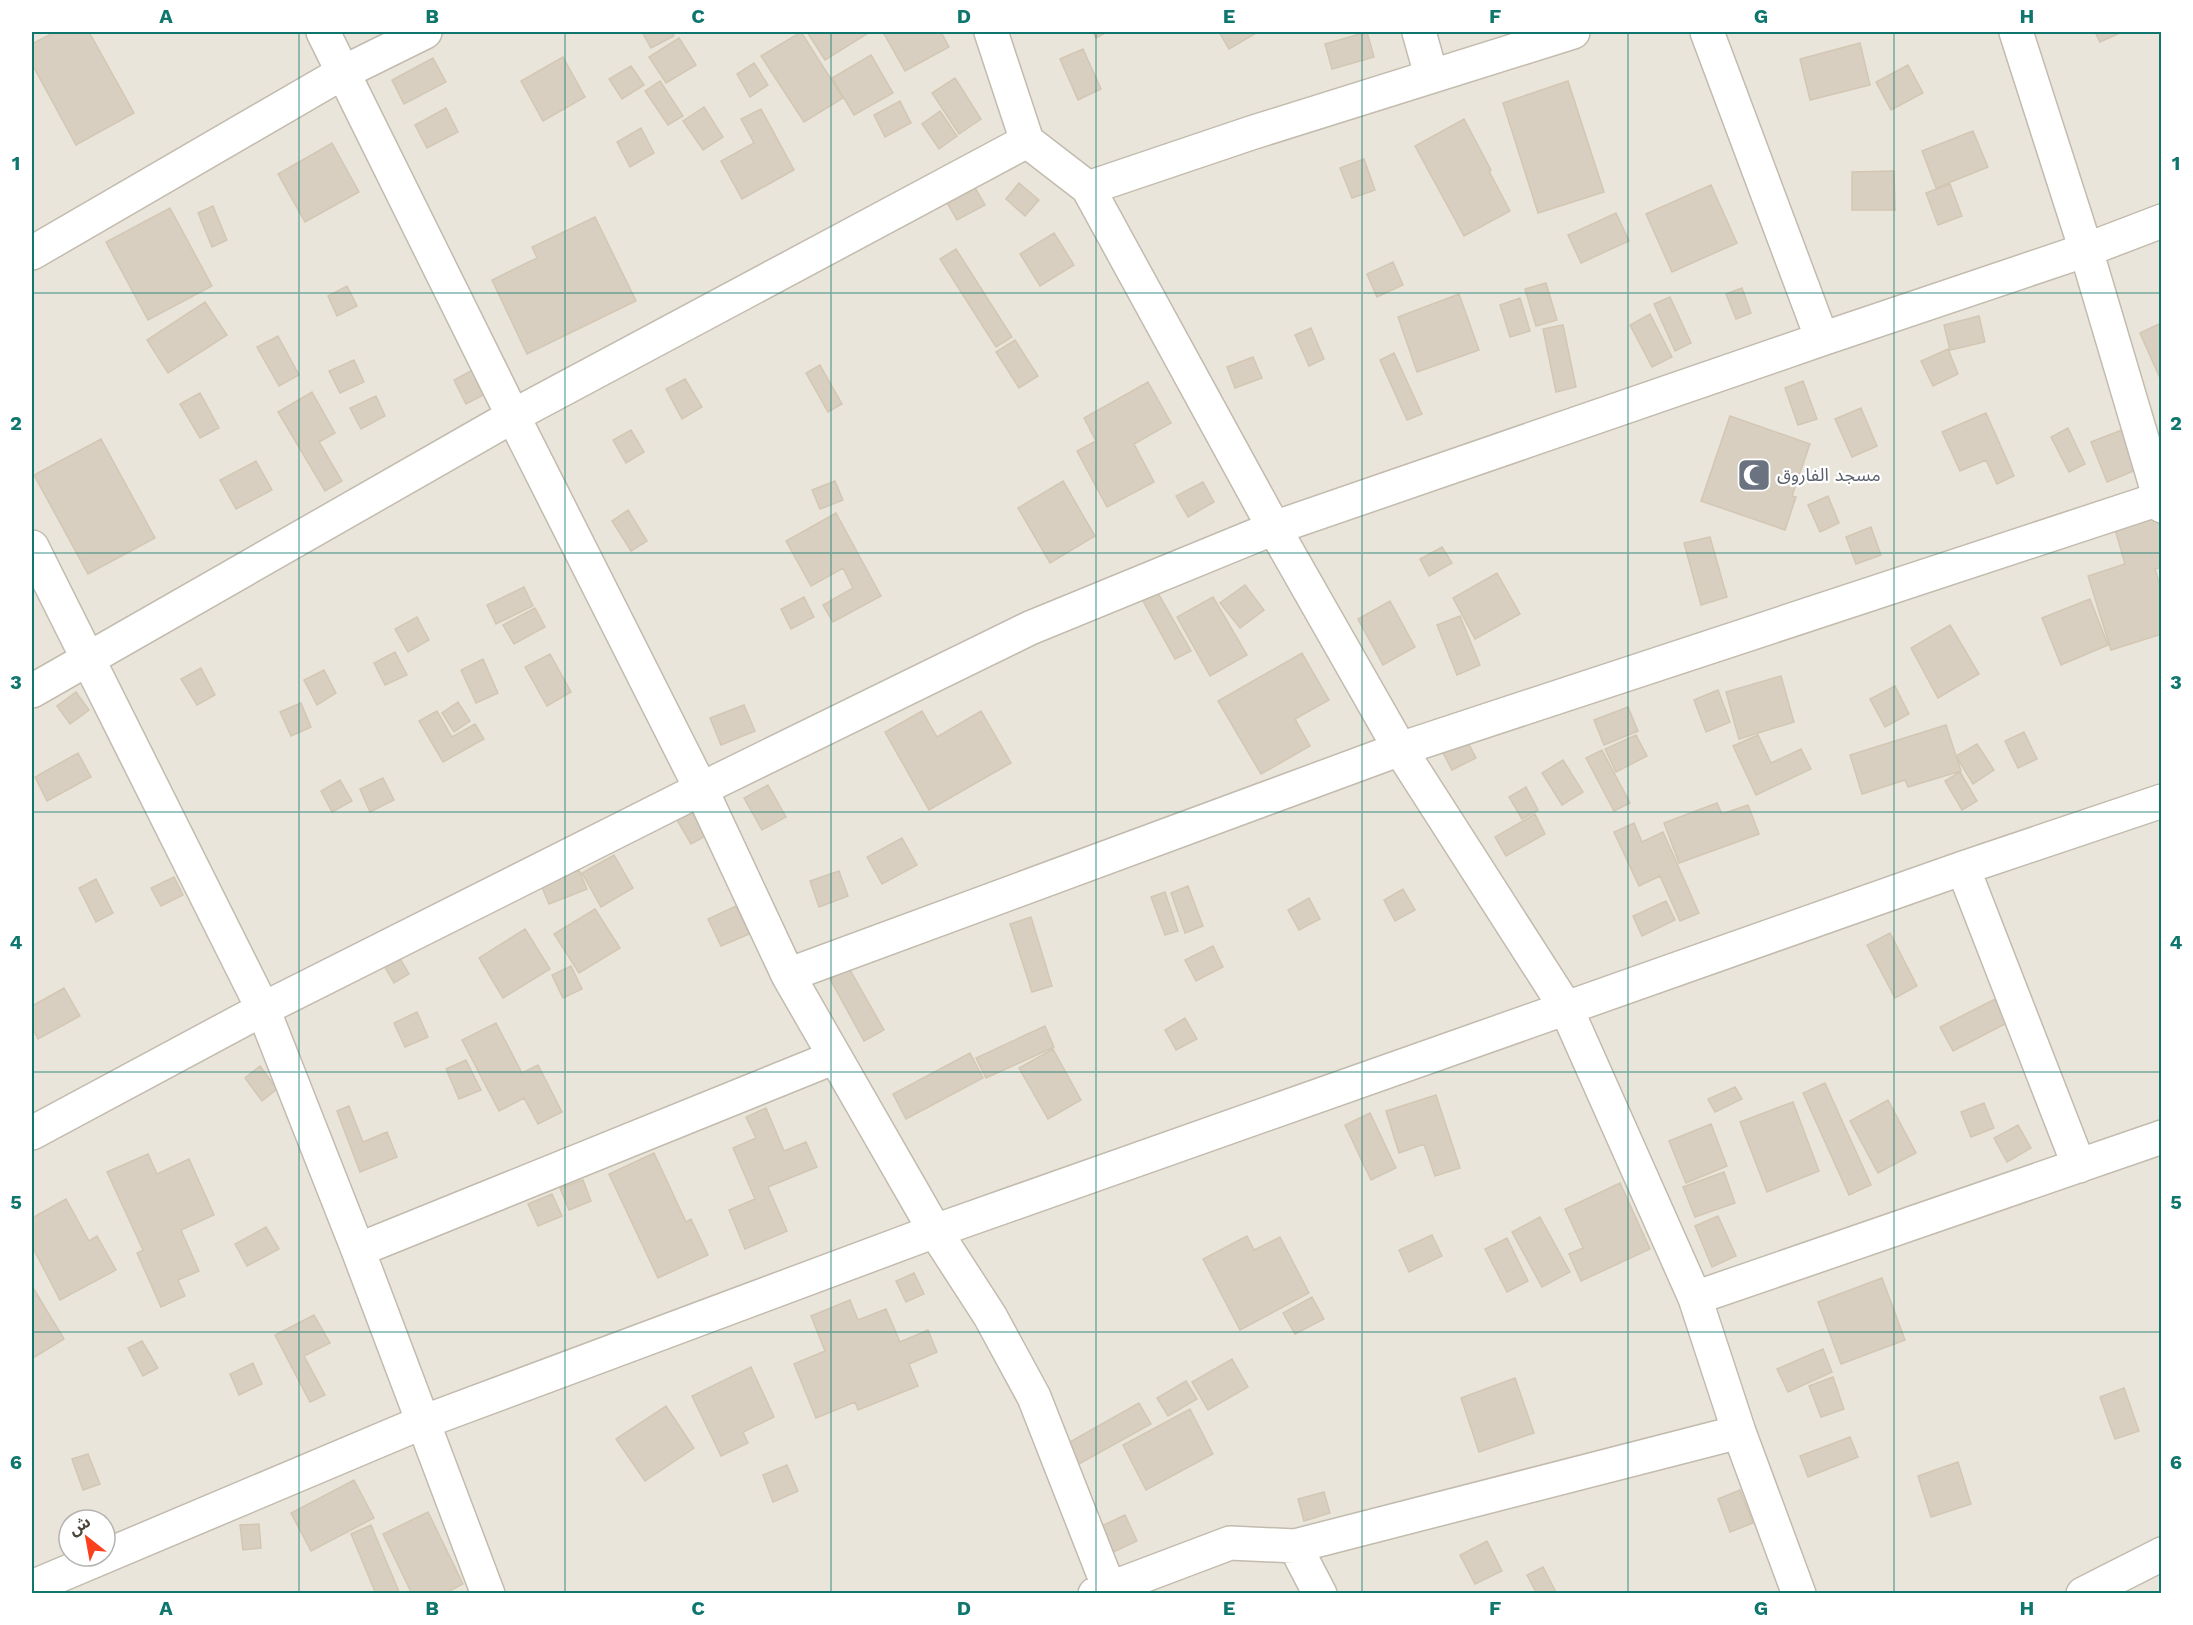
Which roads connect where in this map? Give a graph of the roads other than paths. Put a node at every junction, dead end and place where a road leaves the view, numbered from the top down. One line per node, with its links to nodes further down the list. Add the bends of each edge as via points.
1 (323, 32): 8 (street)
2 (425, 32): 8 (street)
3 (991, 32): 10 (street)
4 (1419, 32): 9 (street)
5 (1573, 32): 9 (street)
6 (1707, 32): 15 (street)
7 (2016, 32): 13 (street)
8 (342, 73): 14 (street); 16 (street)
9 (1431, 75): 11 (street)
10 (1027, 141): 11 (street); 16 (street)
11 (1088, 188): 18 (street)
12 (2162, 220): 13 (street)
13 (2086, 250): 15 (street); 17 (street)
14 (32, 253)
15 (1821, 339): 18 (street)
16 (513, 416): 20 (street); 23 (street)
17 (2161, 501): 22 (street)
18 (1274, 528): 22 (street); 23 (street, via 1030,628)
19 (32, 547): 20 (street)
20 (87, 659): 21 (street); 28 (street)
21 (32, 691)
22 (1400, 749): 26 (street); 27 (street)
23 (701, 789): 26 (street); 28 (street)
24 (2162, 801): 25 (street)
25 (1963, 868): 27 (street); 32 (street)
26 (788, 975): 29 (street)
27 (1566, 1008): 33 (street); 35 (street)
28 (263, 1009): 30 (street); 34 (street)
29 (835, 1057): 33 (street); 34 (street)
30 (32, 1133)
31 (2162, 1137): 32 (street)
32 (2079, 1166): 35 (street)
33 (935, 1231): 36 (street); 41 (street, via 990,1316 1034,1397)
34 (358, 1250): 36 (street)
35 (1695, 1298): 37 (street)
36 (423, 1422): 40 (street); 42 (street)
37 (1739, 1432): 38 (street); 44 (street)
38 (1295, 1546): 41 (street, via 1230,1543); 43 (street)
39 (2162, 1554): 45 (street)
40 (32, 1587)
41 (1102, 1591)
42 (488, 1593)
43 (1320, 1593)
44 (1799, 1593)
45 (2083, 1593)

